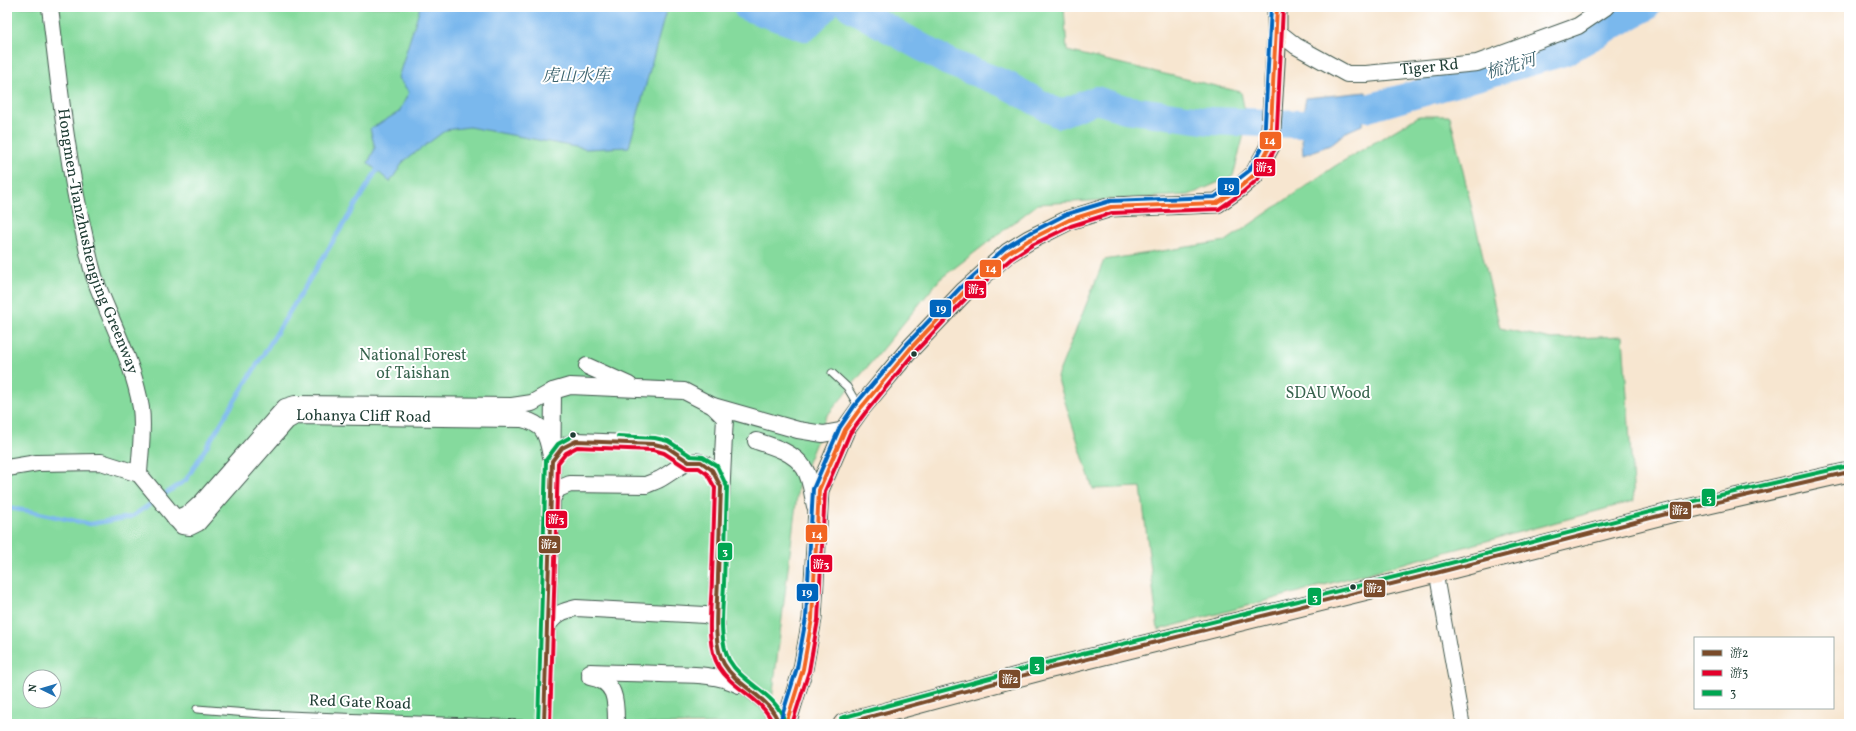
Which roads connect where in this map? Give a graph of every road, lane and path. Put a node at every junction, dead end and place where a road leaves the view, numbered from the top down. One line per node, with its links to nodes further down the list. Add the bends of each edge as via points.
1 (50, 7): 17 (street, Hongmen-Tianzhushengjing Greenway, via 75,187 85,238 96,280 135,382 141,409 142,448)
2 (1276, 7): 4 (main road)
3 (1606, 7): 4 (street, Tiger Rd, via 1578,26 1477,62 1366,74 1347,74 1296,46)
4 (1277, 31): 10 (main road, via 1270,146 1254,176 1217,203 1111,207 1069,220 1024,243 1008,253 965,291 910,349)
5 (587, 366): 7 (street, via 619,382)
6 (832, 372): 10 (lane, via 847,387)
7 (642, 389): 8 (street, Lohanya Cliff Road, via 570,386); 9 (street, via 684,391)
8 (553, 391): 13 (street); 21 (street, Lohanya Cliff Road, via 532,403 512,406 295,404 285,407 202,502 192,512)
9 (713, 406): 11 (street, via 798,430 823,434); 18 (street, via 725,418)
10 (860, 408): 11 (main road)
11 (845, 430): 20 (main road, via 819,490)
12 (756, 441): 20 (street, via 792,456 804,467)
13 (552, 461): 14 (street, via 565,444 576,441 654,444 667,447); 19 (street); 21 (street, Lohanya Cliff Road, via 546,433 533,422 522,419 296,416 287,421 198,524 182,526)
14 (689, 462): 18 (street, via 701,462 712,470); 19 (street, via 646,485 570,484 558,489)
15 (7, 468): 17 (street, via 37,463 101,462)
16 (1849, 472): 22 (main road, via 1674,512)
17 (139, 474): 21 (street, Lohanya Cliff Road)
18 (721, 487): 23 (street)
19 (552, 499): 24 (street)
20 (817, 514): 31 (main road, via 812,619 803,669)
21 (175, 519)
22 (1436, 573): 32 (main road, via 1047,669); 33 (street)
23 (717, 624): 24 (street, via 712,616 705,615 576,608 555,615); 25 (street, via 720,656 728,669)
24 (548, 625): 28 (street)
25 (750, 690): 29 (street, via 717,677 590,674 604,680 611,688 615,696); 30 (street, via 775,713)
26 (197, 709): 27 (lane, Red Gate Road, via 261,714)
27 (522, 724)
28 (544, 724)
29 (616, 724)
30 (779, 724)
31 (786, 724)
32 (843, 724)
33 (1463, 724)

